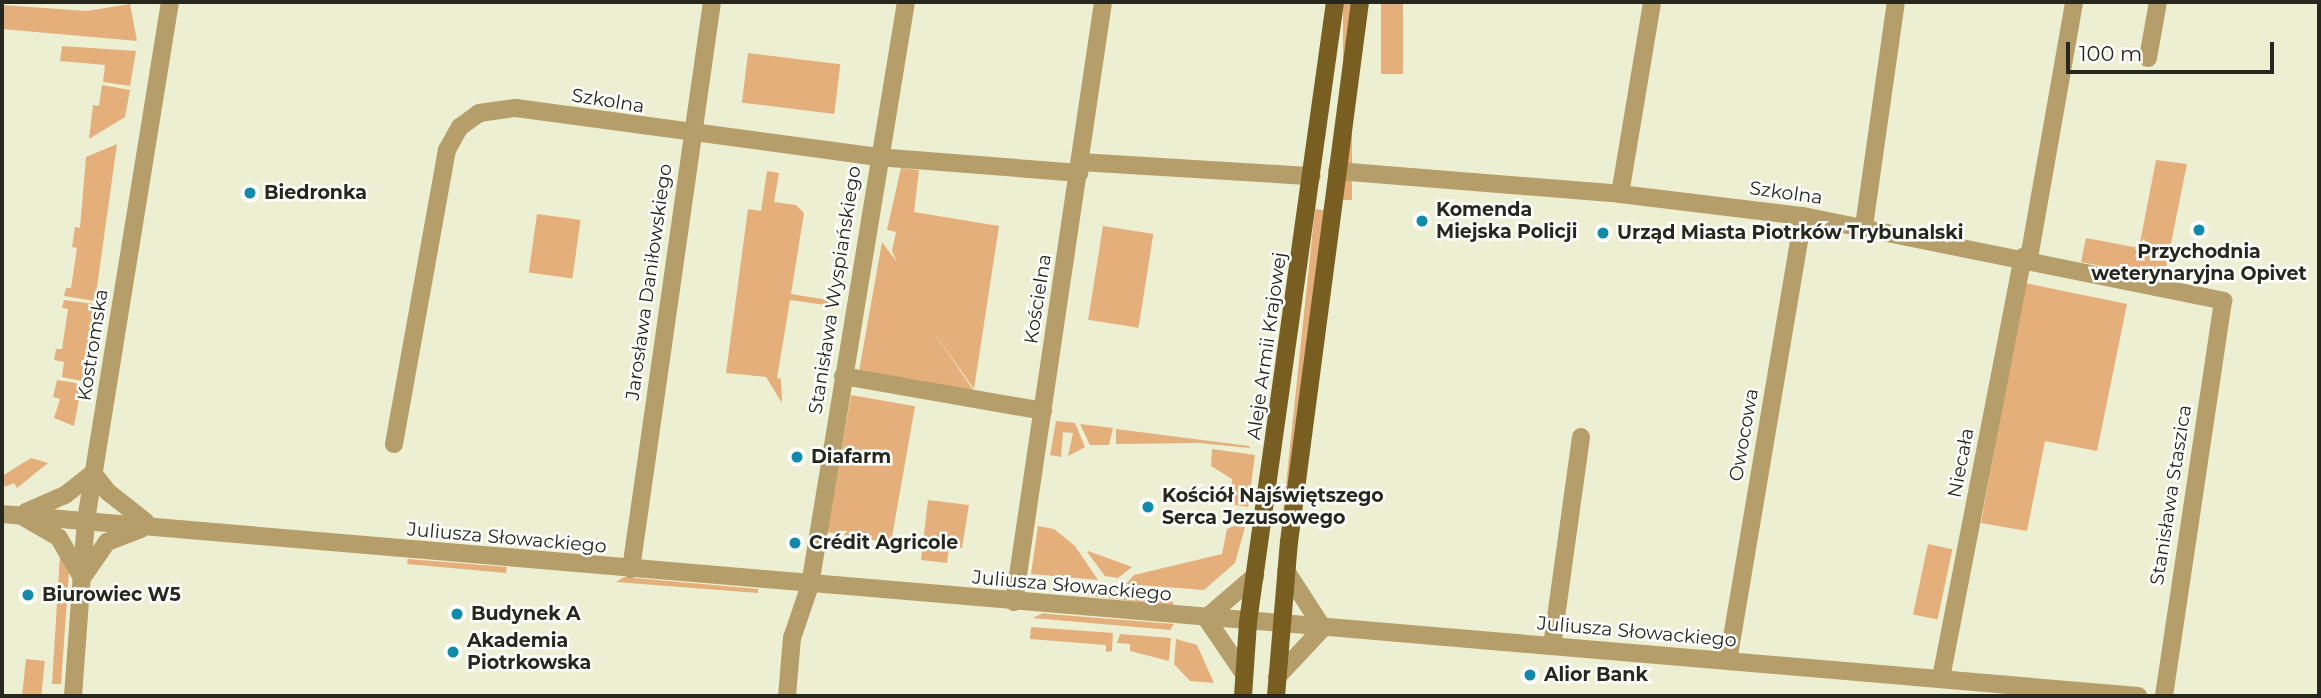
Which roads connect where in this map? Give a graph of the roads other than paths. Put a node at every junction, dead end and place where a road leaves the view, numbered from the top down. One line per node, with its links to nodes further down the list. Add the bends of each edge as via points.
1 (170, 2): 26 (street, Kostromska)
2 (712, 2): 12 (street, Jarosława Daniłowskiego)
3 (906, 2): 13 (street, Stanisława Wyspiańskiego)
4 (1102, 2): 14 (street, Kościelna)
5 (1335, 2): 16 (main road, Aleje Armii Krajowej)
6 (1360, 2): 15 (main road)
7 (1652, 2): 17 (street)
8 (1895, 2): 19 (street)
9 (2074, 2): 20 (street, Niecała)
10 (2158, 2): 11 (street)
11 (2148, 58)
12 (691, 133): 13 (street, Szkolna); 25 (street, Szkolna, via 510,108 479,113 460,127 447,150 442,172 420,317 408,353); 30 (street, Jarosława Daniłowskiego)
13 (877, 157): 14 (street, Szkolna); 22 (street, Stanisława Wyspiańskiego)
14 (1079, 167): 16 (street, Szkolna); 23 (street, Kościelna)
15 (1337, 171): 17 (street, Szkolna); 31 (main road)
16 (1312, 176): 32 (main road, Aleje Armii Krajowej)
17 (1620, 194): 18 (street, Szkolna)
18 (1804, 216): 19 (street, Szkolna); 41 (street, Owocowa)
19 (1864, 226): 20 (street, Szkolna)
20 (2026, 257): 21 (street, Szkolna); 44 (street, Niecała)
21 (2223, 300): 50 (street, Stanisława Staszica)
22 (843, 376): 23 (street); 34 (street, Stanisława Wyspiańskiego)
23 (1043, 411): 35 (street, Kościelna)
24 (1581, 437): 40 (street)
25 (394, 444)
26 (93, 473): 27 (street, via 65,495); 28 (street, Kostromska); 29 (street, via 130,512)
27 (10, 515): 28 (street, Juliusza Słowackiego); 33 (street, via 60,538)
28 (86, 520): 29 (street, Juliusza Słowackiego); 33 (street, Kostromska)
29 (153, 525): 30 (street, Juliusza Słowackiego); 33 (street, via 107,542)
30 (631, 569): 34 (street, Juliusza Słowackiego)
31 (1286, 571): 38 (main road); 39 (street)
32 (1255, 576): 36 (street); 37 (main road, Aleje Armii Krajowej)
33 (82, 578): 45 (street, Kostromska)
34 (810, 585): 35 (street, Juliusza Słowackiego); 46 (street, Stanisława Wyspiańskiego, via 792,638)
35 (1014, 602): 36 (street, Juliusza Słowackiego)
36 (1206, 618): 37 (street, Juliusza Słowackiego); 42 (street)
37 (1248, 621): 38 (street, Juliusza Słowackiego); 42 (main road, Aleje Armii Krajowej)
38 (1282, 625): 39 (street, Juliusza Słowackiego); 43 (main road)
39 (1323, 628): 40 (street, Juliusza Słowackiego); 43 (street)
40 (1552, 646): 41 (street, Juliusza Słowackiego)
41 (1728, 661): 44 (street, Juliusza Słowackiego)
42 (1244, 674): 47 (main road, Aleje Armii Krajowej)
43 (1277, 677): 48 (main road)
44 (1941, 678): 49 (street, Juliusza Słowackiego)
45 (73, 696)
46 (787, 696)
47 (1243, 696)
48 (1276, 696)
49 (2138, 696)
50 (2164, 696)

